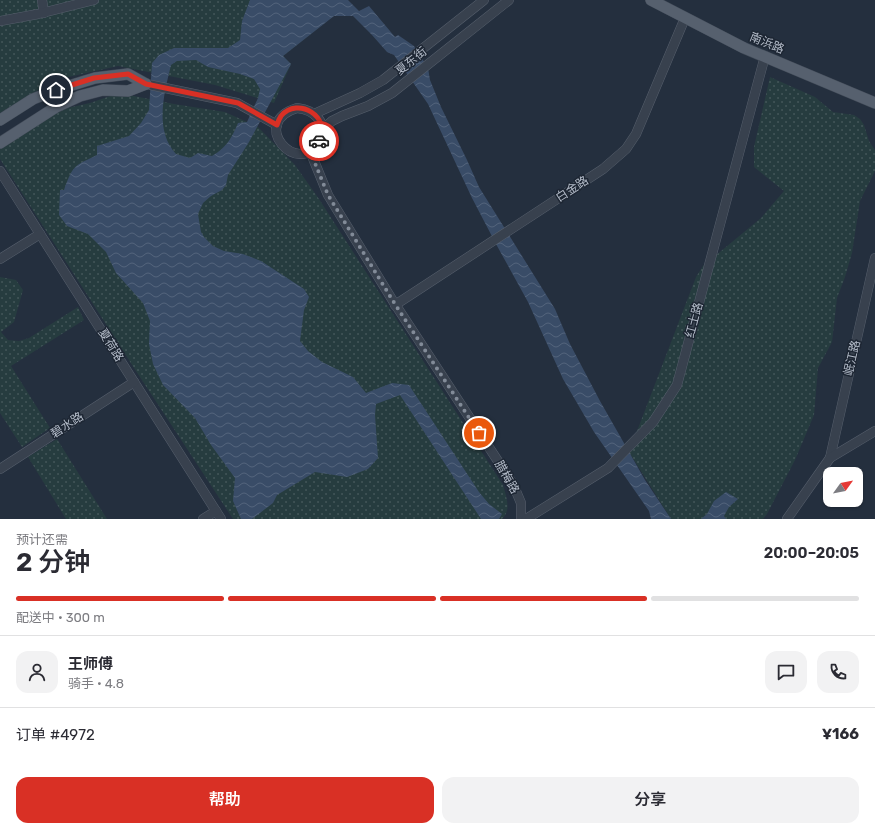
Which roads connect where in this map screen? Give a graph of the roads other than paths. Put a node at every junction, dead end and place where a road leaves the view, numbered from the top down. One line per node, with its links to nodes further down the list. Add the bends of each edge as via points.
1 (42, 0): 6 (street)
2 (94, 0): 6 (street)
3 (484, 0): 12 (street, 夏东街, via 383,80)
4 (509, 0): 15 (street, 夏东街, via 392,93 356,112 342,116)
5 (651, 0): 7 (main road, 南浜路)
6 (44, 13): 8 (street)
7 (685, 18): 9 (main road, 南浜路); 22 (street, 白金路, via 636,134 626,149 603,169)
8 (0, 21)
9 (765, 56): 11 (main road, 南浜路); 31 (street, 红士路, via 677,385 653,422 608,468)
10 (146, 84): 13 (main road, via 128,74 94,78 33,99); 14 (street, via 238,103); 16 (main road, via 128,91 103,90 80,96 56,107)
11 (875, 103)
12 (314, 114): 14 (street, via 306,109 288,110 281,116); 15 (street)
13 (0, 120)
14 (277, 125): 17 (street, via 276,134 285,149 302,154)
15 (323, 129): 17 (street, via 317,146)
16 (0, 143)
17 (310, 151): 22 (street, 腊梅路, via 328,195)
18 (0, 171): 19 (street, 夏荷路)
19 (40, 234): 21 (street); 23 (street, 夏荷路)
20 (875, 258): 25 (street, 岷江路)
21 (0, 260)
22 (395, 305): 30 (street, 腊梅路, via 513,484 521,503)
23 (134, 382): 26 (street, 碧水路); 27 (street, 夏荷路)
24 (875, 431): 25 (street)
25 (830, 458): 32 (street)
26 (0, 469)
27 (216, 511): 28 (street); 29 (street, 夏荷路)
28 (203, 519)
29 (222, 519)
30 (521, 519)
31 (526, 519)
32 (787, 519)

